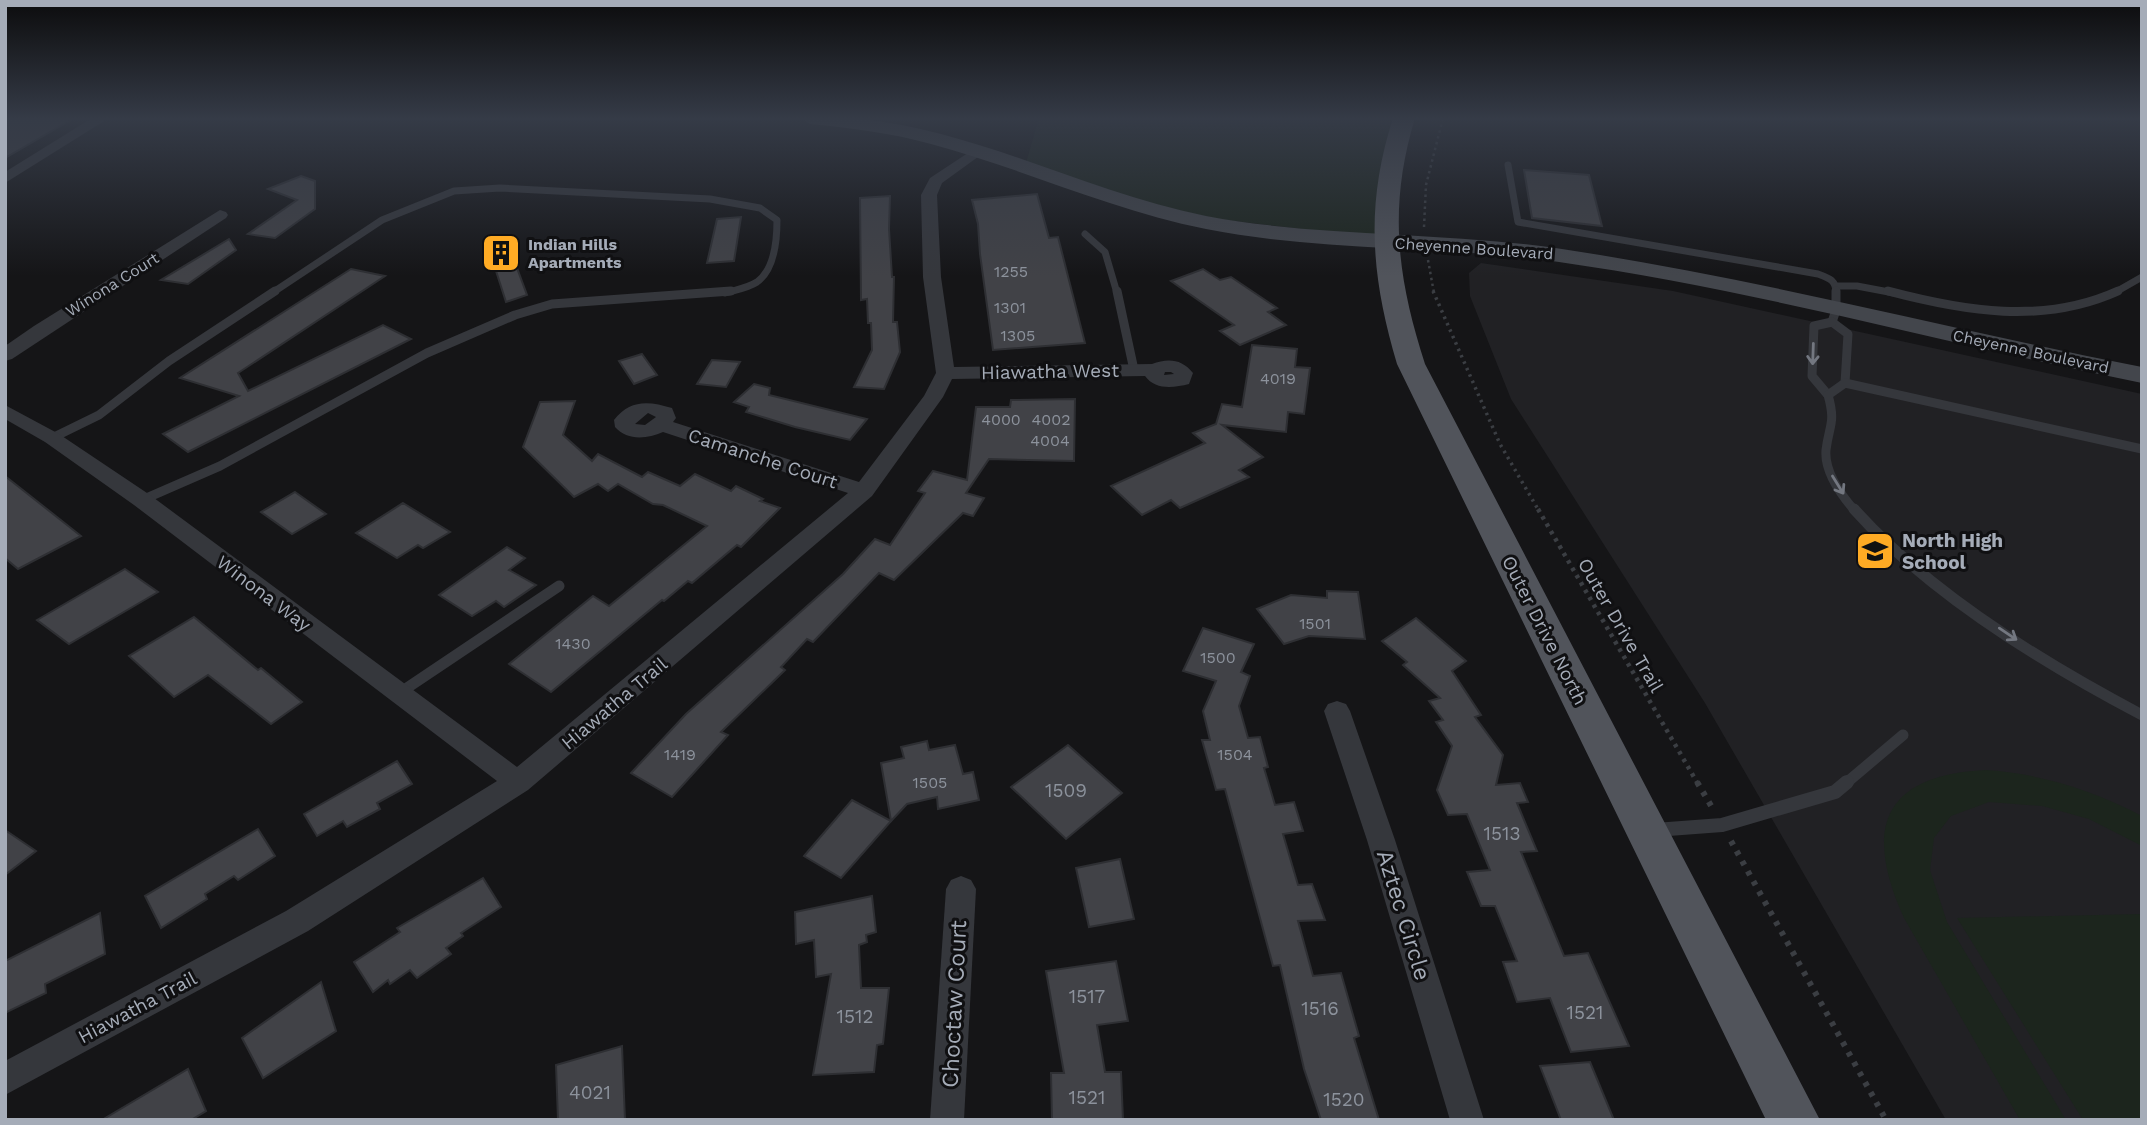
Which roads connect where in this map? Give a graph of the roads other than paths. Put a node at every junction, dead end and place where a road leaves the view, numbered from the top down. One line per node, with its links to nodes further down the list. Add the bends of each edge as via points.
1 (948, 170): 13 (street, via 929,195 932,277)
2 (1035, 170): 7 (street, Cheyenne Boulevard, via 1150,209 1203,221 1280,234)
3 (1390, 170): 7 (main road, Outer Drive North, via 1383,228)
4 (1509, 170): 9 (lane, via 1518,222 1818,274 1830,278)
5 (220, 215): 10 (street, Winona Court)
6 (1085, 234): 11 (lane, via 1105,252)
7 (1386, 242): 9 (street, Cheyenne Boulevard, via 1462,244 1561,255); 29 (main road, Outer Drive North, via 1388,279 1411,364)
8 (2142, 277): 9 (lane, via 2094,302 2059,311 1984,311 1853,285)
9 (1835, 306): 14 (street, Cheyenne Boulevard); 15 (lane, via 1847,334); 16 (lane, one-way to 16, via 1814,326 1812,376)
10 (5, 355)
11 (1134, 370): 12 (street, Hiawatha West); 13 (street, Hiawatha West)
12 (1155, 370)
13 (945, 373): 21 (street, Hiawatha Trail)
14 (2142, 374)
15 (1845, 383): 16 (lane); 20 (lane)
16 (1828, 395): 26 (lane, one-way to 26, via 1833,421 1824,454 1834,480 1858,514 1962,603 2063,671)
17 (5, 411): 19 (street, Winona Way)
18 (662, 425): 21 (street, Camanche Court)
19 (52, 438): 22 (street, Winona Way); 22 (lane, via 99,415 169,361 382,220 437,196 500,188 710,199 760,208 777,220 768,272 755,284 723,293 561,302 515,315 428,353 220,466)
20 (2142, 449)
21 (864, 491): 28 (street, Hiawatha Trail)
22 (142, 500): 24 (street, Winona Way)
23 (559, 586): 24 (lane)
24 (398, 694): 28 (street, Winona Way)
25 (1337, 711): 33 (street, Aztec Circle)
26 (2142, 715)
27 (1903, 735): 29 (lane, via 1835,793 1722,825)
28 (518, 782): 31 (street, Hiawatha Trail, via 297,921)
29 (1649, 831): 34 (main road, Outer Drive North)
30 (961, 889): 32 (street, Choctaw Court)
31 (5, 1079)
32 (947, 1120)
33 (1467, 1120)
34 (1794, 1120)

